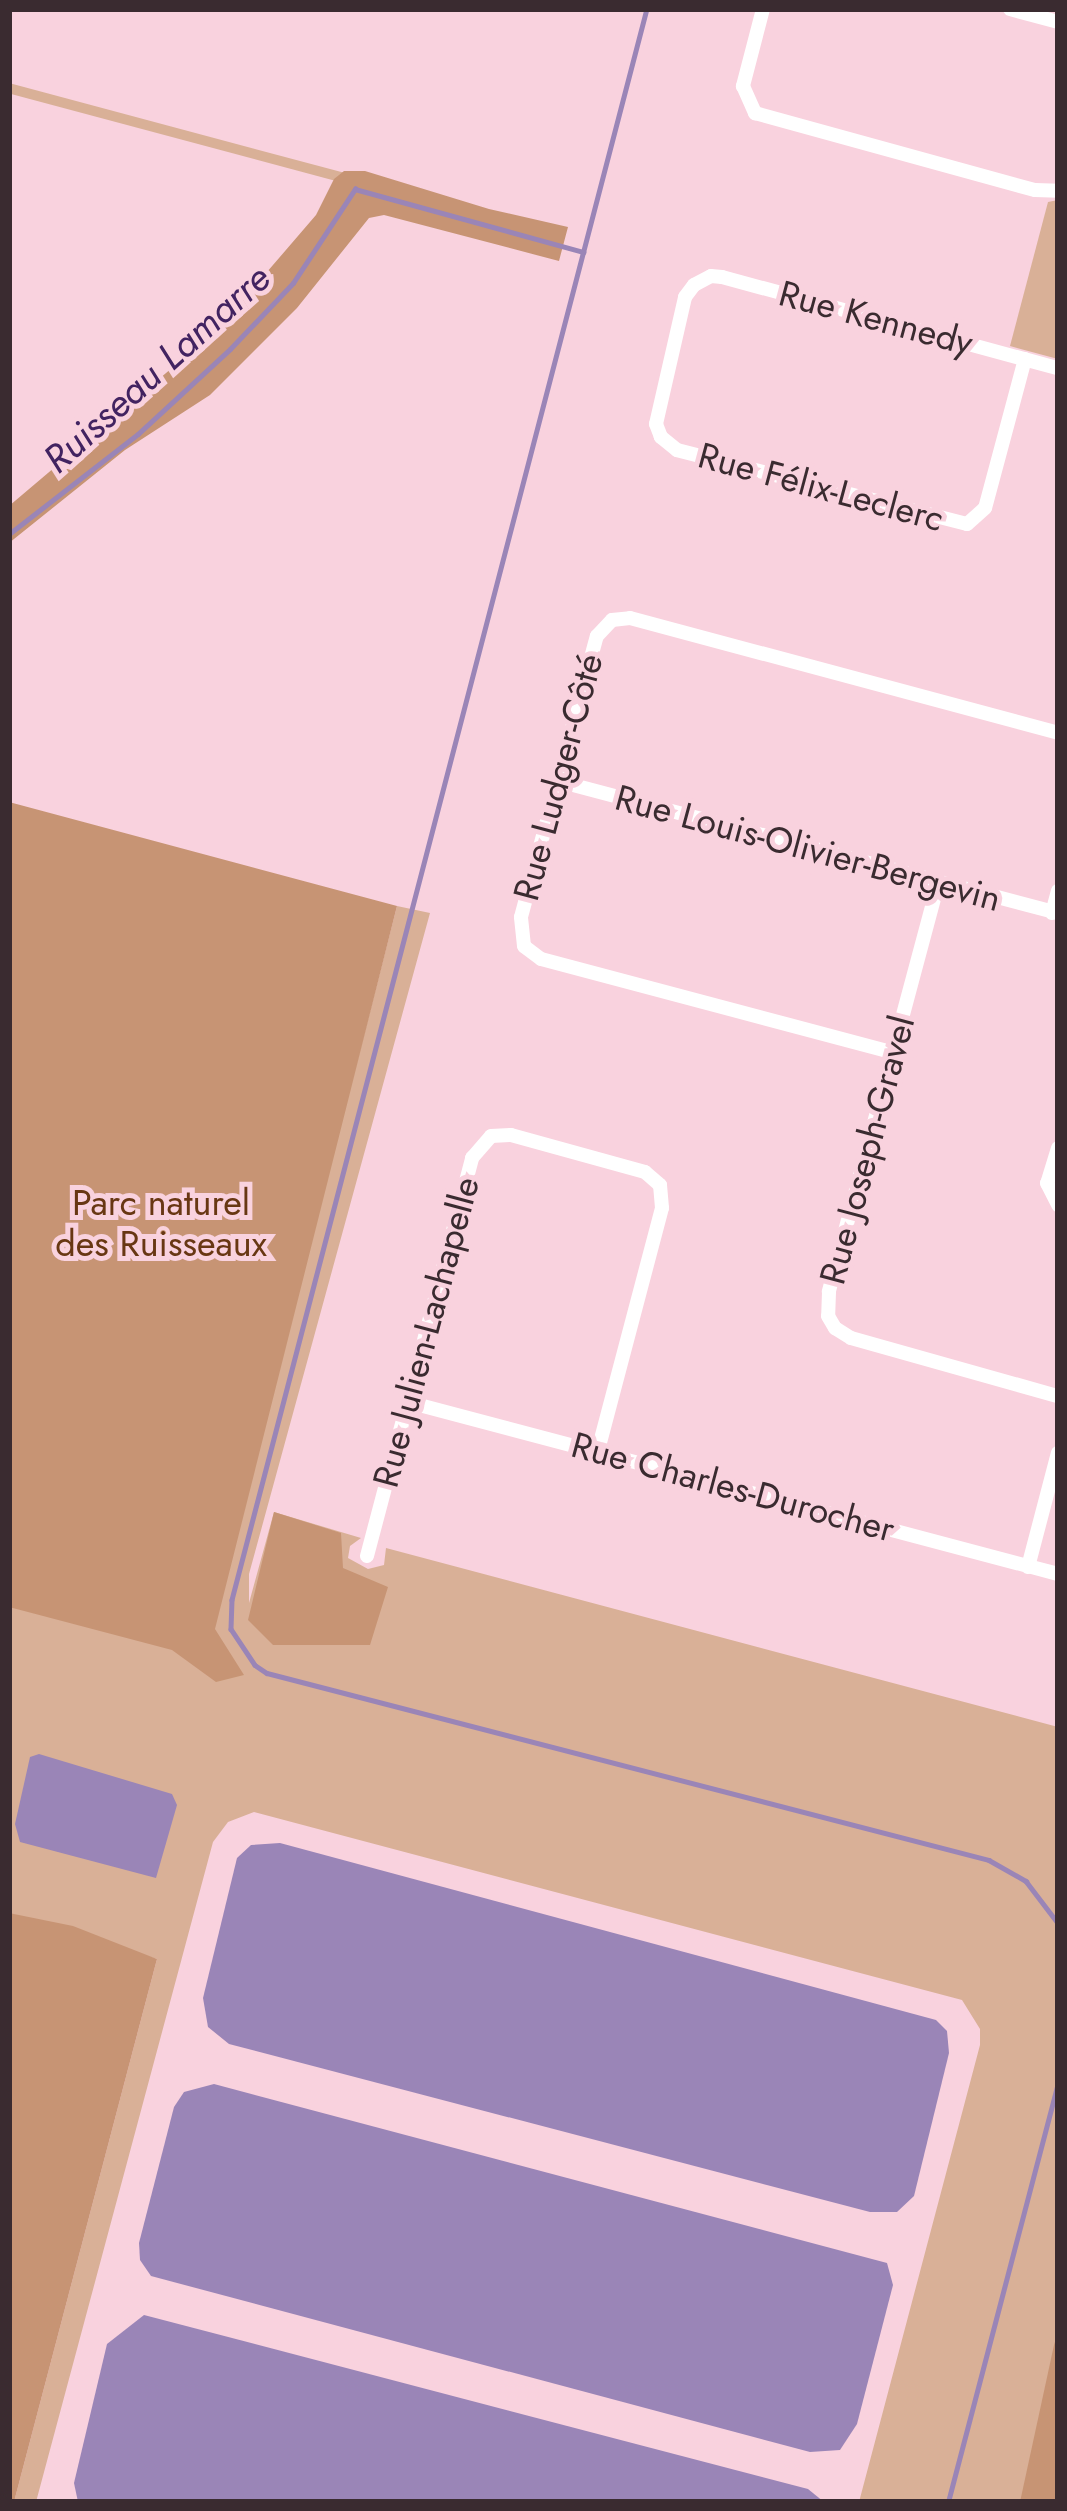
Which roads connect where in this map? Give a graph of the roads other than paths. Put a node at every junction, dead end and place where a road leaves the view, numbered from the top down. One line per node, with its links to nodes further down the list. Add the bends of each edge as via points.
1 (763, 9): 4 (street, via 743,86 755,113)
2 (1010, 9): 3 (street)
3 (1058, 22)
4 (1058, 190)
5 (694, 285): 6 (street, Rue Kennedy, via 722,277); 6 (street, Rue Félix-Leclerc, via 656,410 666,442 950,523 972,523 985,508)
6 (1025, 359): 7 (street, Rue Kennedy)
7 (1058, 368)
8 (1058, 733): 9 (street, Rue Ludger-Côté, via 617,618 594,642)
9 (558, 781): 10 (street, Rue Louis-Olivier-Bergevin); 13 (street, Rue Ludger-Côté, via 520,923 528,950)
10 (938, 884): 12 (street, Rue Louis-Olivier-Bergevin); 13 (street, Rue Joseph-Gravel)
11 (1058, 891): 12 (street)
12 (1055, 913)
13 (891, 1052): 16 (street, Rue Joseph-Gravel, via 829,1292 831,1322 851,1337)
14 (1058, 1148): 15 (street, via 1047,1183)
15 (1058, 1205)
16 (1058, 1396)
17 (408, 1402): 18 (street, Rue Charles-Durocher); 18 (street, Rue Julien-Lachapelle, via 475,1152 486,1138 512,1135 645,1172 662,1190); 20 (street, Rue Julien-Lachapelle)
18 (598, 1450): 21 (street, Rue Charles-Durocher)
19 (1058, 1453): 21 (street)
20 (367, 1556)
21 (1028, 1567): 22 (street, Rue Charles-Durocher)
22 (1058, 1574)

